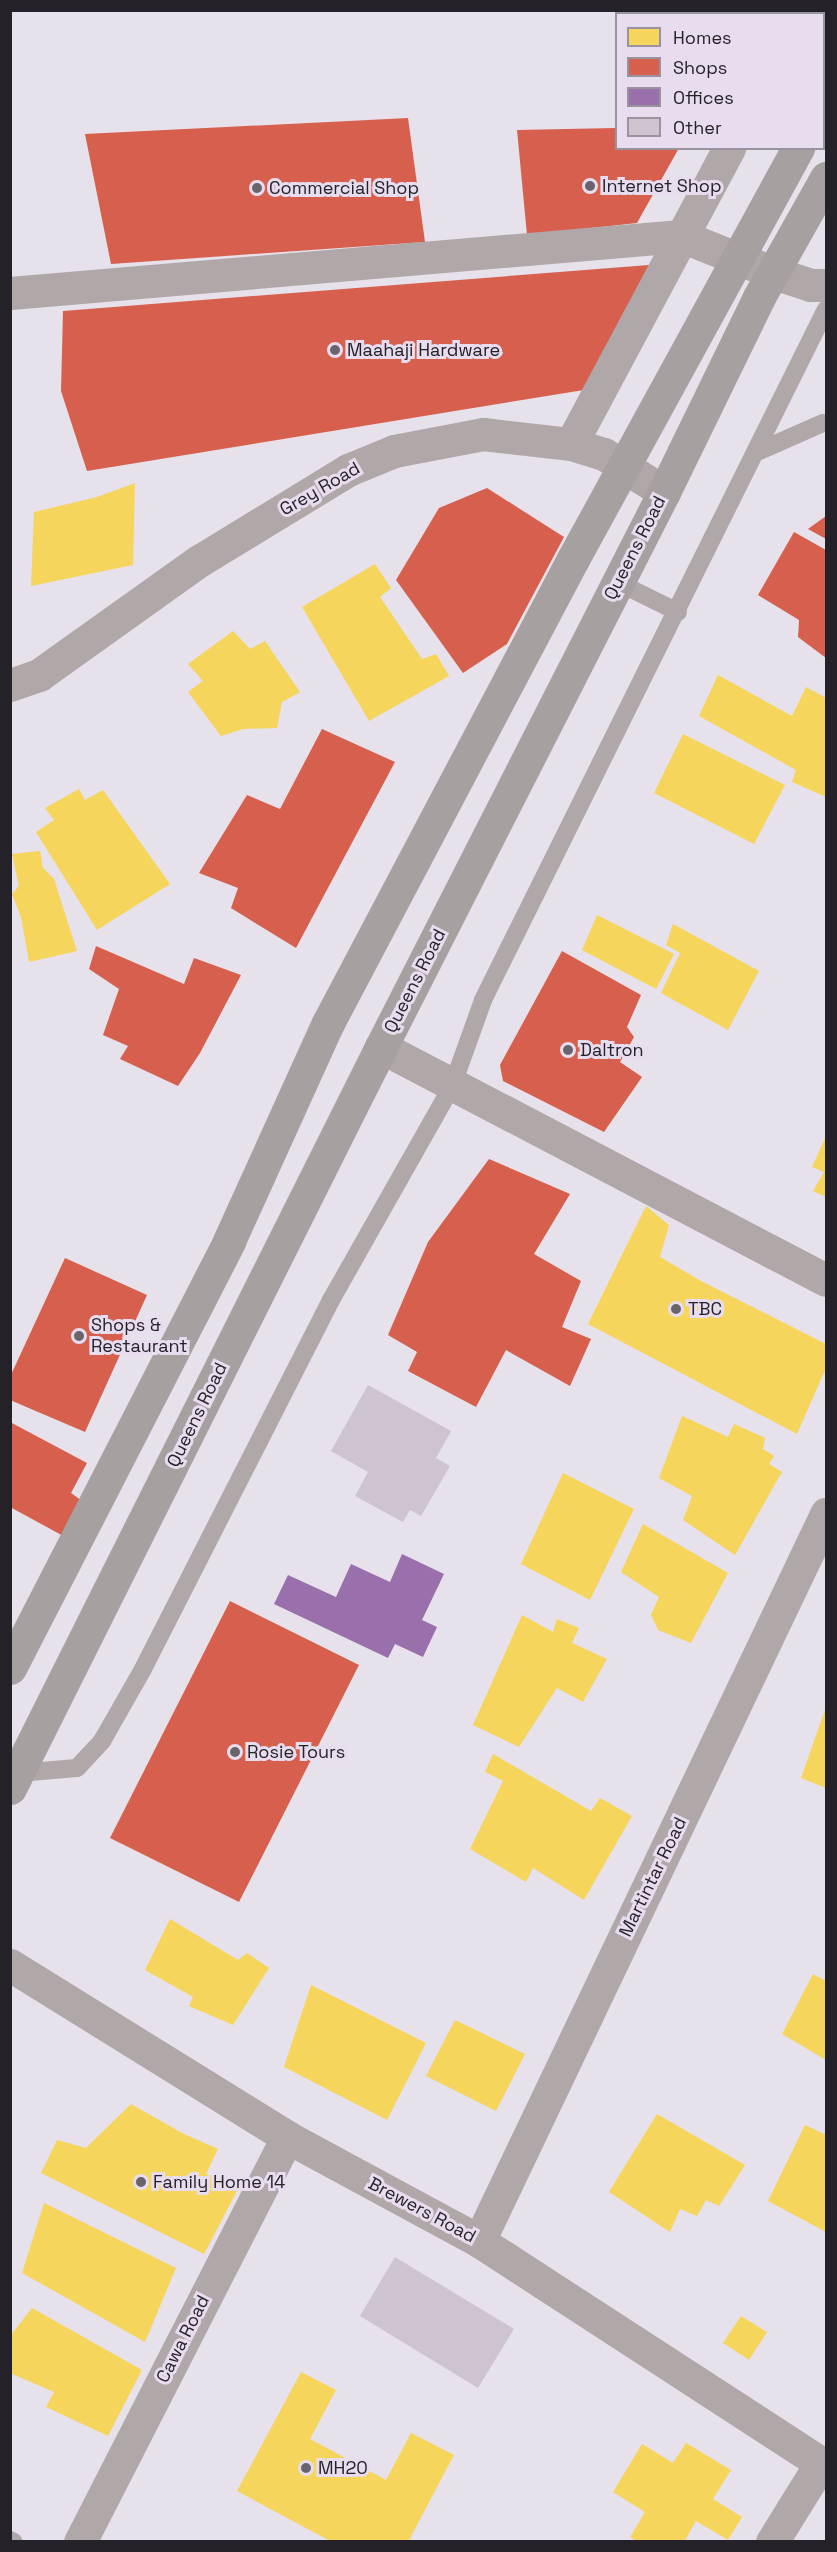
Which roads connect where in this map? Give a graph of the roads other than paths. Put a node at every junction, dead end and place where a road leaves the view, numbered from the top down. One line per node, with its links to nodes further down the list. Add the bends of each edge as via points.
1 (728, 150): 4 (street)
2 (797, 150): 5 (main road)
3 (826, 178): 6 (main road, Queens Road)
4 (681, 236): 5 (street); 8 (street); 11 (street)
5 (737, 259): 6 (street); 13 (main road)
6 (774, 273): 7 (street, via 810,285); 14 (main road, Queens Road)
7 (826, 285)
8 (10, 293)
9 (826, 309): 12 (lane)
10 (823, 423): 12 (lane)
11 (571, 444): 13 (street, Grey Road, via 604,454); 17 (street, Grey Road, via 483,434 394,451 348,470 199,561 39,675)
12 (757, 452): 16 (lane)
13 (623, 466): 14 (street, Grey Road); 22 (main road, via 328,1023 229,1241)
14 (664, 492): 15 (main road, Queens Road)
15 (617, 582): 16 (lane); 18 (main road, Queens Road)
16 (678, 612): 19 (lane, via 483,1000)
17 (10, 686)
18 (381, 1047): 19 (street); 23 (main road, Queens Road)
19 (453, 1084): 20 (street); 23 (lane, via 330,1300 143,1669 102,1741 77,1768)
20 (826, 1280)
21 (826, 1514): 26 (street, Martintar Road)
22 (10, 1668)
23 (14, 1780)
24 (10, 1965): 25 (street, Brewers Road)
25 (287, 2137): 26 (street, Brewers Road); 28 (street, Cawa Road)
26 (478, 2241): 27 (street, Brewers Road)
27 (824, 2464): 29 (street)
28 (80, 2541)
29 (772, 2541)

